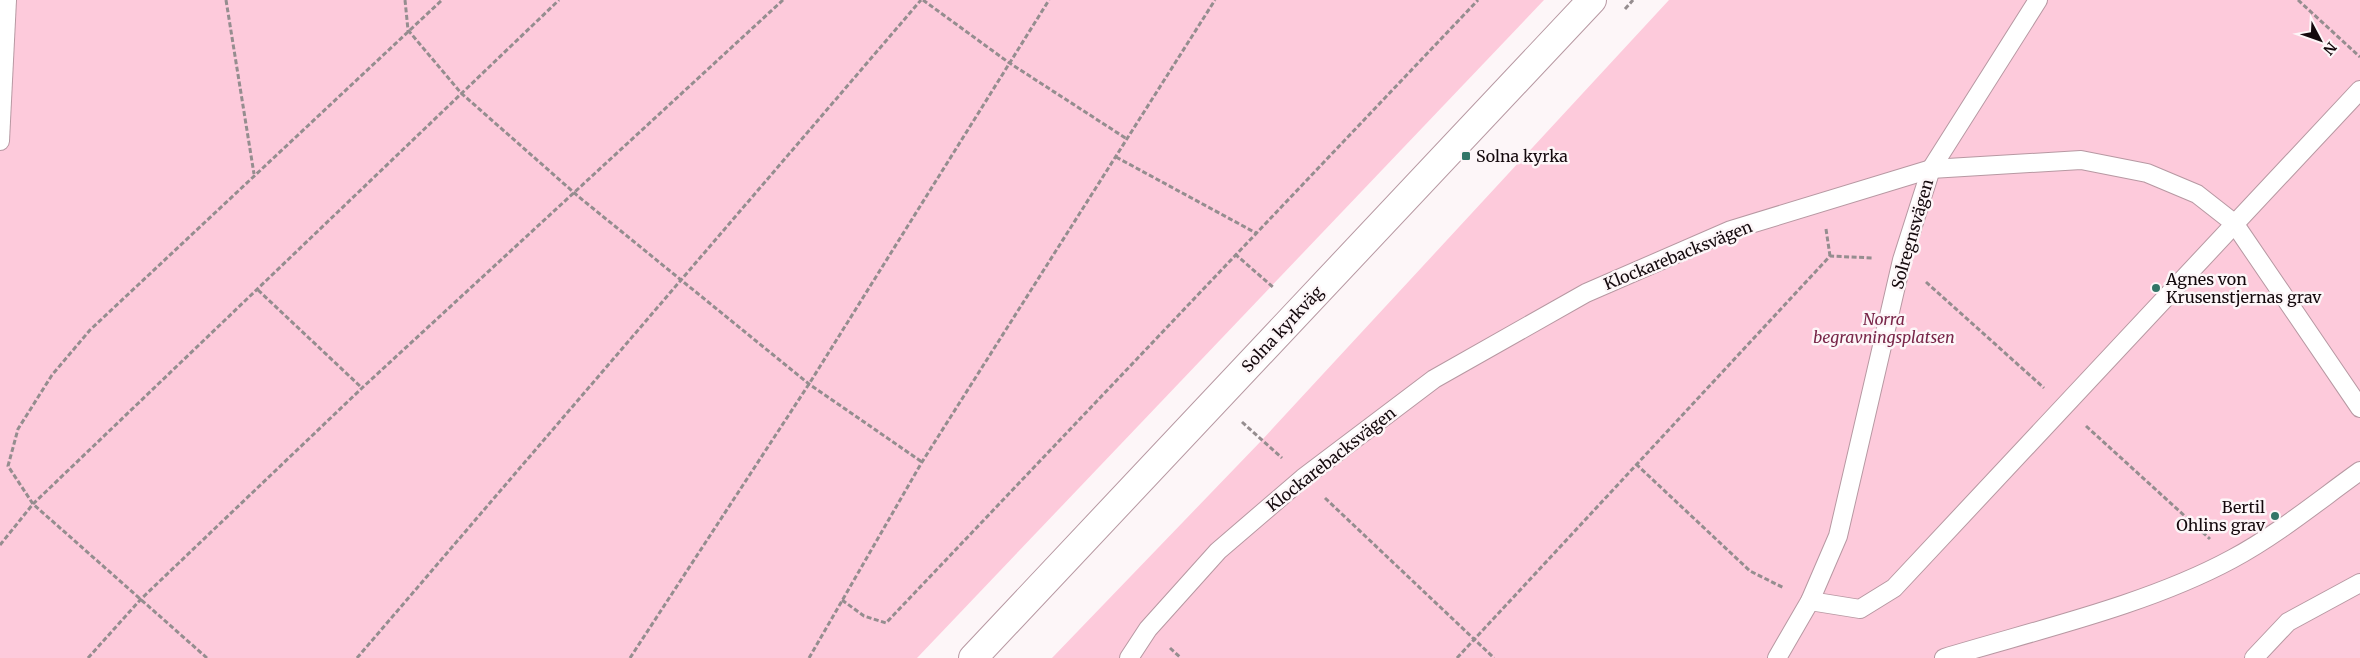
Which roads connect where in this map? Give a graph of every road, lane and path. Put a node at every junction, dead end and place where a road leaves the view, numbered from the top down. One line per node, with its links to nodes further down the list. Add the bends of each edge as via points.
1 (7, 0): 20 (lane)
2 (226, 0): 23 (path)
3 (405, 0): 14 (path)
4 (442, 0): 14 (path)
5 (559, 0): 18 (path)
6 (783, 0): 24 (path)
7 (922, 0): 16 (path); 29 (path)
8 (1049, 0): 16 (path)
9 (1215, 0): 19 (path)
10 (1478, 0): 26 (path)
11 (1592, 0): 52 (street, Solna kyrkväg)
12 (2038, 0): 22 (lane, Solregnsvägen)
13 (2298, 0): 15 (path)
14 (408, 30): 18 (path); 23 (path)
15 (2360, 57)
16 (1008, 62): 19 (path); 32 (path)
17 (2360, 90): 25 (lane)
18 (461, 94): 24 (path); 30 (path)
19 (1127, 140): 21 (path)
20 (0, 141)
21 (1116, 157): 26 (path); 36 (path)
22 (1930, 169): 25 (lane, Klockarebacksvägen, via 2081,160 2147,173 2197,194); 28 (lane, Solregnsvägen); 39 (lane, Klockarebacksvägen, via 1731,230 1586,294 1434,378)
23 (254, 174): 40 (path, via 90,330 52,375 18,429 8,466)
24 (574, 193): 29 (path); 33 (path)
25 (2234, 224): 34 (lane, Klockarebacksvägen); 45 (lane, via 1894,588 1860,609)
26 (1256, 233): 27 (path)
27 (1235, 254): 31 (path); 44 (path, via 886,623 864,616)
28 (1902, 260): 37 (path, via 1830,256); 45 (lane, Solregnsvägen, via 1838,536)
29 (680, 280): 32 (path); 49 (path)
30 (258, 290): 33 (path); 40 (path)
31 (1276, 290)
32 (809, 384): 36 (path); 50 (path)
33 (362, 388): 43 (path)
34 (2360, 408)
35 (1237, 418): 39 (path)
36 (922, 462): 44 (path)
37 (1636, 464): 45 (path, via 1750,571); 46 (path)
38 (2360, 471): 57 (lane, via 2232,559 2178,584)
39 (1304, 478): 46 (path); 53 (lane, Klockarebacksvägen, via 1218,551 1148,629)
40 (33, 504): 41 (path); 43 (path)
41 (0, 545)
42 (2360, 583): 58 (lane, via 2288,622)
43 (141, 599): 47 (path); 48 (path)
44 (842, 600): 51 (path)
45 (1810, 600): 56 (lane, Solregnsvägen)
46 (1474, 640): 54 (path); 55 (path)
47 (88, 658)
48 (207, 658)
49 (357, 658)
50 (630, 658)
51 (809, 658)
52 (972, 658)
53 (1128, 658)
54 (1457, 658)
55 (1494, 658)
56 (1777, 658)
57 (1944, 658)
58 (2254, 658)

